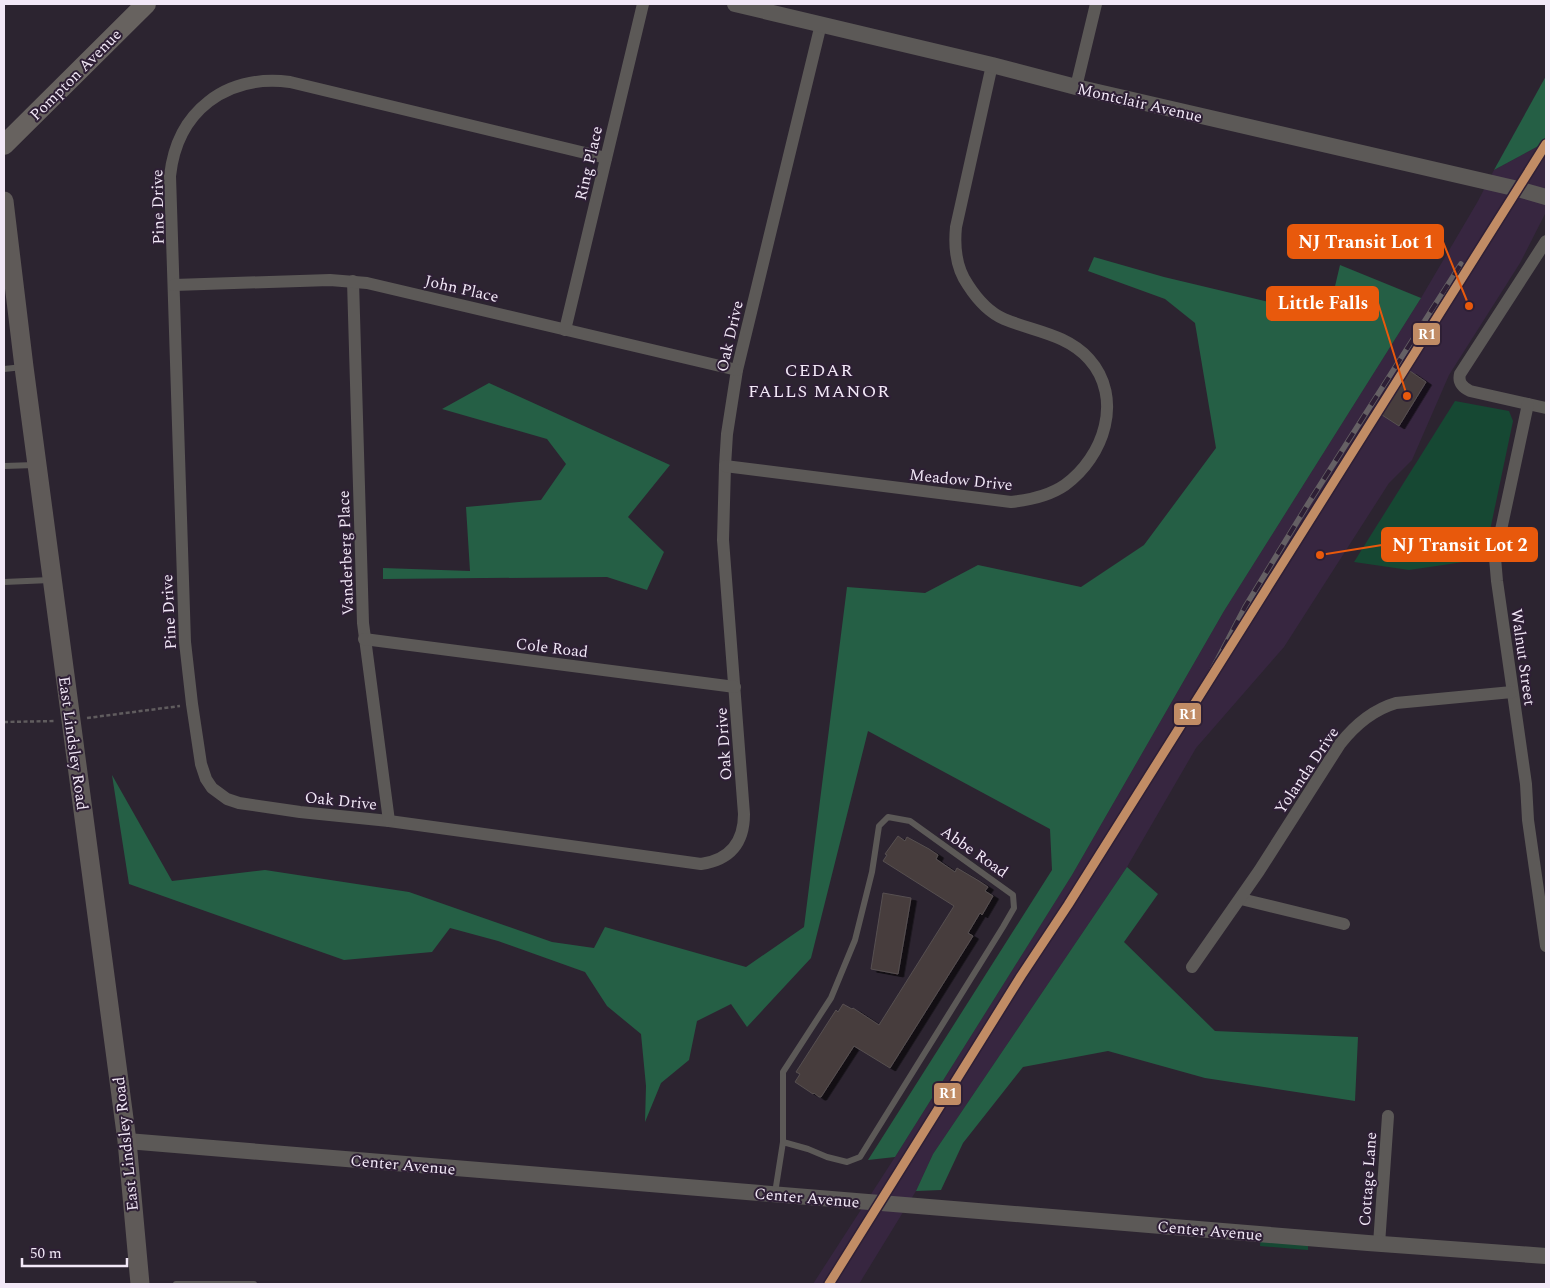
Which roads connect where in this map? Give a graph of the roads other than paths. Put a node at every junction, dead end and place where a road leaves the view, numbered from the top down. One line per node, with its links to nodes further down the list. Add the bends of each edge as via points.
1 (643, 4): 9 (street, Ring Place)
2 (735, 4): 5 (street, Montclair Avenue)
3 (1096, 4): 7 (street)
4 (142, 6): 8 (main road, Pompton Avenue)
5 (820, 24): 6 (street, Montclair Avenue); 18 (street, Oak Drive)
6 (992, 65): 7 (street, Montclair Avenue); 23 (street, Meadow Drive, via 956,227 957,260 965,281 981,303 1003,318 1066,341 1083,352 1096,368 1105,390 1107,413 1094,454 1075,477 1052,492 1039,498 1011,502)
7 (1076, 87): 10 (street, Montclair Avenue)
8 (4, 145)
9 (606, 158): 14 (street, Pine Drive, via 290,82 263,80 238,86 214,98 195,114 182,132 174,153 170,176); 15 (street, Ring Place)
10 (1546, 197)
11 (4, 201): 16 (main road, East Lindsley Road)
12 (1546, 241): 19 (street, via 1459,379 1470,391)
13 (353, 281): 14 (street, John Place); 15 (street, John Place); 26 (street, Vanderberg Place)
14 (174, 284): 29 (street, Pine Drive, via 183,612)
15 (565, 330): 18 (street, John Place)
16 (24, 367): 17 (lane); 21 (main road, East Lindsley Road)
17 (4, 369)
18 (737, 370): 23 (street, Oak Drive)
19 (1528, 404): 20 (street); 28 (street, Walnut Street, via 1495,558)
20 (1546, 408)
21 (37, 465): 22 (lane); 24 (main road, East Lindsley Road)
22 (4, 466)
23 (724, 466): 27 (street, Oak Drive, via 723,540)
24 (52, 579): 25 (lane); 36 (main road, East Lindsley Road)
25 (4, 582)
26 (364, 639): 27 (street, Cole Road); 30 (street, Vanderberg Place)
27 (734, 687): 30 (street, Oak Drive, via 744,824 739,841 719,860 701,864)
28 (1512, 692): 31 (street, Yolanda Drive, via 1396,703 1362,720 1340,744); 33 (street, Walnut Street)
29 (192, 704): 30 (street, Oak Drive, via 202,769 209,784 222,796 239,803)
30 (389, 822)
31 (1241, 899): 32 (street); 34 (street, Yolanda Drive)
32 (1344, 924)
33 (1546, 946)
34 (1192, 967)
35 (1388, 1116): 39 (street, Cottage Lane)
36 (127, 1141): 38 (street, Center Avenue); 41 (main road, East Lindsley Road)
37 (783, 1142): 37 (lane, Abbe Road, via 783,1072 831,998 855,940 872,872 879,826 888,817 910,821 1013,895 1014,908 860,1157 847,1162); 38 (lane, Abbe Road)
38 (775, 1194): 39 (street, Center Avenue)
39 (1379, 1244): 40 (street, Center Avenue)
40 (1546, 1256)
41 (140, 1284)
42 (176, 1284): 43 (lane)
43 (229, 1284): 44 (lane)
44 (254, 1284)

